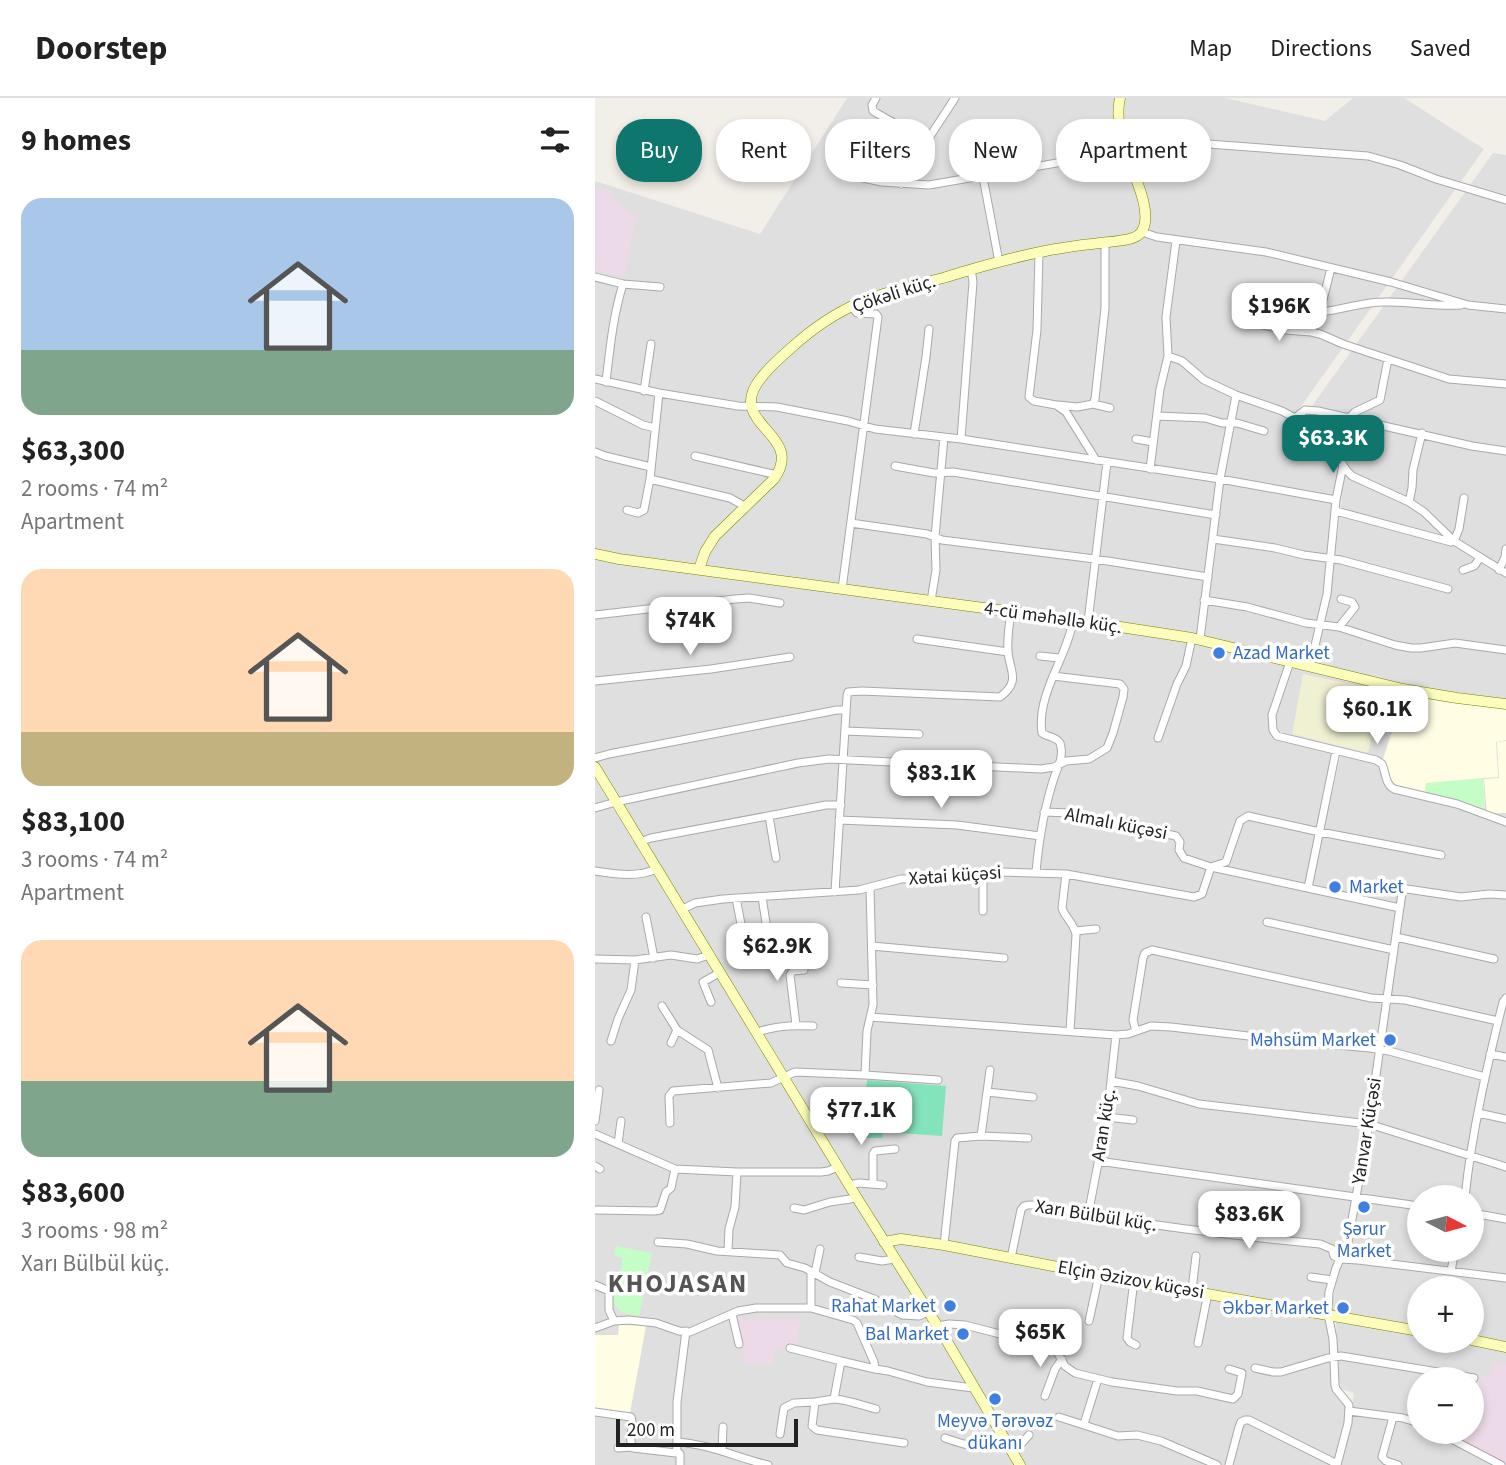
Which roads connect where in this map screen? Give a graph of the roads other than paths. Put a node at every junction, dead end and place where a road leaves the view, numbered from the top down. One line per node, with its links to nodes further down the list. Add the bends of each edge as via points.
1 (876, 98): 4 (street, via 873,111)
2 (955, 98): 6 (street)
3 (1120, 98): 5 (street)
4 (887, 119)
5 (1119, 119)
6 (935, 128)
7 (1211, 144): 13 (street, via 1368,156)
8 (888, 182): 12 (street)
9 (949, 182): 12 (street)
10 (984, 182): 18 (street)
11 (1136, 182): 14 (street, via 1145,210)
12 (901, 184)
13 (1506, 200)
14 (1142, 232): 15 (street); 16 (street, Çökəli küç., via 1130,239)
15 (1176, 241): 19 (street, via 1266,252); 32 (street, via 1166,317)
16 (1105, 242): 17 (street, Çökəli küç.); 41 (street, via 1105,307)
17 (1039, 253): 18 (street, Çökəli küç.); 42 (street, via 1029,397)
18 (999, 262): 20 (street, Çökəli küç.)
19 (1331, 268): 24 (street); 27 (street)
20 (971, 269): 25 (street, Çökəli küç.); 58 (street)
21 (595, 277): 22 (street)
22 (623, 284): 23 (street); 35 (street, via 611,331)
23 (660, 287)
24 (1468, 305): 26 (street); 27 (street, via 1387,302)
25 (851, 306): 43 (street, Çökəli küç., via 813,330 768,370 755,386); 51 (street, via 857,313 878,317)
26 (1506, 309)
27 (1319, 312): 30 (street)
28 (1253, 323): 30 (street)
29 (929, 329): 56 (street)
30 (1311, 332): 33 (street)
31 (651, 344): 37 (street)
32 (1168, 356): 39 (street); 46 (street)
33 (1388, 359): 36 (street, via 1448,379); 48 (street, via 1380,400)
34 (595, 379): 35 (street)
35 (606, 382): 37 (street)
36 (1506, 384)
37 (644, 391): 38 (street)
38 (659, 394): 43 (street); 53 (street)
39 (1236, 395): 47 (street); 50 (street)
40 (595, 401): 53 (street)
41 (1093, 404): 44 (street); 45 (street)
42 (1056, 405): 44 (street); 49 (street)
43 (752, 406): 51 (street, via 785,408); 72 (street, via 755,417 781,449 783,461)
44 (1082, 407): 49 (street)
45 (1110, 408)
46 (1157, 416): 50 (street); 60 (street)
47 (1295, 418): 48 (street, via 1310,410); 52 (street)
48 (1349, 418): 55 (street)
49 (1073, 421): 65 (street)
50 (1230, 423): 54 (street); 74 (street)
51 (863, 426): 56 (street); 83 (street)
52 (1302, 427): 61 (street); 67 (street)
53 (655, 428): 69 (street)
54 (1263, 431)
55 (1422, 433): 62 (street); 78 (street)
56 (914, 434): 57 (street)
57 (944, 438): 58 (street); 71 (street)
58 (961, 439): 65 (street)
59 (1136, 439): 60 (street)
60 (1153, 442): 70 (street)
61 (1291, 449)
62 (1506, 451)
63 (595, 452): 69 (street)
64 (695, 456): 72 (street)
65 (1096, 460): 66 (street)
66 (1107, 462): 70 (street); 75 (street)
67 (1343, 465): 77 (street); 78 (street, via 1360,481)
68 (895, 466): 71 (street)
69 (651, 467): 73 (street)
70 (1150, 469): 74 (street)
71 (940, 472): 75 (street); 84 (street)
72 (777, 475): 79 (street)
73 (650, 479): 79 (street, via 730,498); 80 (street, via 644,510)
74 (1220, 479): 77 (street); 82 (street)
75 (1103, 497): 82 (street); 91 (street)
76 (1464, 498): 86 (street)
77 (1336, 500): 81 (street)
78 (1409, 502): 86 (street)
79 (746, 507): 92 (street, via 715,536)
80 (627, 510)
81 (1336, 511): 86 (street); 89 (street)
82 (1216, 515): 85 (street)
83 (851, 523): 84 (street); 96 (street)
84 (935, 537): 91 (street); 100 (street)
85 (1213, 539): 89 (street); 95 (street)
86 (1454, 541): 90 (street)
87 (1506, 549): 94 (street)
88 (595, 554): 92 (street, 4-cü məhəllə küç.)
89 (1331, 558): 97 (street); 106 (street)
90 (1480, 558): 93 (street); 94 (street)
91 (1095, 559): 95 (street); 105 (street)
92 (699, 569): 96 (street, 4-cü məhəllə küç.)
93 (1463, 570)
94 (1503, 571)
95 (1207, 577): 99 (street)
96 (842, 589): 100 (street, 4-cü məhəllə küç.)
97 (1448, 589)
98 (1341, 598): 107 (street, via 1355,607)
99 (1204, 600): 106 (street); 109 (street)
100 (931, 601): 102 (street, 4-cü məhəllə küç.)
101 (780, 603): 103 (street, via 749,598)
102 (1010, 612): 104 (street, 4-cü məhəllə küç.); 111 (street)
103 (595, 615)
104 (1073, 620): 105 (street, 4-cü məhəllə küç.); 114 (street)
105 (1088, 622): 109 (street, 4-cü məhəllə küç.)
106 (1320, 625): 107 (street); 116 (street)
107 (1339, 627): 110 (street, via 1411,648 1455,643)
108 (917, 639): 111 (street)
109 (1196, 639): 115 (street, 4-cü məhəllə küç.); 123 (street)
110 (1506, 650)
111 (1008, 652): 120 (street, via 1013,679 1000,697 851,691)
112 (1040, 656): 114 (street)
113 (790, 657): 118 (street)
114 (1059, 658): 117 (street)
115 (1290, 662): 116 (street, 4-cü məhəllə küç.); 124 (street, via 1272,715 1274,734)
116 (1310, 667): 119 (street, 4-cü məhəllə küç., via 1403,689)
117 (1053, 676): 127 (street, via 1041,729 1044,736 1059,741); 127 (street, via 1120,684 1124,689 1107,748 1089,759)
118 (595, 681)
119 (1506, 704)
120 (846, 710): 121 (street); 125 (street)
121 (845, 731): 122 (street); 126 (street)
122 (919, 734)
123 (1158, 738)
124 (1336, 751): 135 (street, via 1379,762 1394,789); 136 (street)
125 (595, 758)
126 (844, 760): 127 (street, via 1041,769); 129 (street, via 798,763); 130 (street)
127 (1059, 764): 132 (street)
128 (595, 767): 129 (street)
129 (616, 802): 131 (street); 138 (street)
130 (841, 805): 133 (street); 134 (street)
131 (595, 808)
132 (1044, 812): 137 (street); 141 (street, Almalı küçəsi, via 1070,813 1176,836 1184,858)
133 (769, 816): 138 (street); 140 (street)
134 (839, 820): 137 (street, via 957,825); 149 (street)
135 (1506, 821)
136 (1319, 832): 139 (street, Xətai küçəsi); 141 (street, Xətai küçəsi, via 1248,816 1240,821 1226,862); 148 (street)
137 (1040, 836): 144 (street)
138 (639, 842): 142 (street)
139 (1441, 855)
140 (776, 858)
141 (1211, 867): 146 (street, Xətai küçəsi, via 1202,894 1194,897); 148 (street)
142 (656, 869): 143 (street, via 626,875); 154 (street)
143 (595, 871)
144 (1037, 872): 145 (street, Xətai küçəsi); 146 (street, Xətai küçəsi)
145 (983, 873): 147 (street, Xətai küçəsi, via 901,879); 155 (street)
146 (1066, 874): 160 (street, via 1062,908)
147 (870, 888): 149 (street, Xətai küçəsi); 163 (street)
148 (1308, 888): 153 (street)
149 (835, 892): 151 (street, Xətai küçəsi)
150 (1506, 895): 153 (street, via 1461,897 1407,889)
151 (762, 897): 152 (street, Xətai küçəsi); 162 (street)
152 (736, 898): 154 (street, Xətai küçəsi, via 695,903); 158 (street)
153 (1400, 908): 161 (street, Yanvar Küçəsi)
154 (681, 910): 165 (street)
155 (983, 911)
156 (646, 917): 166 (street)
157 (1267, 922): 164 (street)
158 (741, 924)
159 (1096, 929): 160 (street)
160 (1075, 931): 184 (street)
161 (1396, 937): 164 (street, Yanvar Küçəsi); 169 (street)
162 (769, 942)
163 (872, 946): 167 (street); 174 (street)
164 (1394, 950): 176 (street, Yanvar Küçəsi)
165 (709, 956): 166 (street); 172 (street)
166 (654, 958): 170 (street)
167 (1004, 958)
168 (595, 959): 170 (street)
169 (1495, 959)
170 (635, 960): 188 (street, via 631,990)
171 (804, 970): 181 (street, via 790,975)
172 (719, 973): 177 (street, via 703,982); 186 (street)
173 (841, 983): 174 (street)
174 (873, 985): 179 (street)
175 (1506, 998): 180 (street)
176 (1387, 1000): 180 (street); 185 (street, via 1148,950 1133,1020); 190 (street, Yanvar Küçəsi)
177 (711, 1002)
178 (662, 1006): 183 (street)
179 (870, 1017): 184 (street); 194 (street)
180 (1498, 1021): 191 (street)
181 (796, 1026): 182 (street); 186 (street)
182 (813, 1026)
183 (677, 1030): 189 (street); 199 (street, via 708,1050)
184 (1070, 1031): 187 (street)
185 (1136, 1031): 187 (street); 190 (street, via 1171,1027)
186 (756, 1033): 195 (street)
187 (1116, 1035): 198 (street, Aran küç.)
188 (611, 1041)
189 (671, 1043)
190 (1379, 1050): 196 (street); 210 (street, Yanvar Küçəsi)
191 (1490, 1054): 192 (street); 196 (street)
192 (1506, 1057)
193 (990, 1070): 201 (street)
194 (865, 1075): 195 (street, via 795,1072); 197 (street)
195 (783, 1077): 199 (street, via 771,1083); 218 (street)
196 (1485, 1077): 203 (street)
197 (938, 1080)
198 (1111, 1082): 204 (street, Aran küç.); 210 (street, via 1199,1104)
199 (718, 1088): 209 (street, via 674,1091)
200 (599, 1090): 206 (street)
201 (987, 1091): 202 (street); 212 (street)
202 (1033, 1097)
203 (1478, 1113): 205 (street); 216 (street)
204 (1107, 1117): 208 (street); 217 (street, Aran küç.)
205 (1506, 1119)
206 (595, 1121)
207 (621, 1121): 214 (street)
208 (1133, 1121)
209 (670, 1123)
210 (1369, 1125): 216 (street); 226 (street, Yanvar Küçəsi)
211 (595, 1134): 214 (street)
212 (981, 1136): 213 (street); 236 (street, via 955,1141)
213 (1028, 1138)
214 (618, 1144): 220 (street)
215 (895, 1149): 222 (street, via 873,1154)
216 (1470, 1156): 219 (street); 225 (street)
217 (1098, 1161): 226 (street); 231 (street, Aran küç.)
218 (838, 1167): 221 (street, via 821,1172); 223 (street)
219 (1506, 1167)
220 (675, 1169): 221 (street); 230 (street, via 660,1210)
221 (737, 1172): 238 (street)
222 (873, 1184): 223 (street); 224 (street)
223 (849, 1185): 227 (street)
224 (883, 1185)
225 (1466, 1185)
226 (1356, 1197): 228 (street); 243 (street, Yanvar Küçəsi)
227 (857, 1198): 229 (street, via 804,1210); 235 (street)
228 (1407, 1204)
229 (794, 1208)
230 (595, 1210)
231 (1088, 1215): 241 (street, Xarı Bülbül küç., via 1024,1206); 243 (street, Xarı Bülbül küç., via 1320,1244)
232 (1484, 1215): 233 (street)
233 (1506, 1219)
234 (658, 1242): 238 (street)
235 (884, 1242): 236 (street, Elçin Əzizov küçəsi, via 901,1239); 242 (street)
236 (944, 1245): 241 (street, Elçin Əzizov küçəsi)
237 (820, 1249): 246 (street)
238 (728, 1251): 246 (street, via 780,1255 787,1263)
239 (1196, 1256): 253 (street)
240 (859, 1257): 242 (street)
241 (1011, 1258): 247 (street, Elçin Əzizov küçəsi)
242 (894, 1259): 256 (street)
243 (1340, 1259): 245 (street, Xarı Bülbül küç.); 251 (street, Yanvar Küçəsi)
244 (1453, 1262): 245 (street)
245 (1451, 1271): 249 (street, Xarı Bülbül küç.)
246 (813, 1272): 255 (street); 256 (street, via 902,1315)
247 (1099, 1275): 250 (street, Elçin Əzizov küçəsi); 260 (street)
248 (1311, 1277): 251 (street)
249 (1506, 1278)
250 (1134, 1280): 253 (street, Elçin Əzizov küçəsi); 268 (street, via 1127,1338)
251 (1332, 1280): 258 (street, Yanvar Küçəsi)
252 (595, 1285): 259 (street, via 610,1291 609,1310)
253 (1192, 1290): 254 (street, Elçin Əzizov küçəsi)
254 (1208, 1293): 258 (street, Elçin Əzizov küçəsi); 266 (street)
255 (811, 1308): 257 (street, via 747,1309); 276 (street, via 857,1323)
256 (928, 1312): 261 (street)
257 (732, 1314): 264 (street); 267 (street)
258 (1328, 1314): 263 (street, Elçin Əzizov küçəsi); 271 (street, Yanvar Küçəsi)
259 (614, 1321): 262 (street); 264 (street, via 656,1323)
260 (1089, 1321)
261 (938, 1326): 272 (street, via 957,1323 1050,1347); 279 (street)
262 (595, 1328)
263 (1407, 1329)
264 (685, 1331): 295 (street)
265 (1484, 1342): 269 (street)
266 (1198, 1343)
267 (739, 1344)
268 (1136, 1345)
269 (1506, 1347)
270 (790, 1348): 273 (street)
271 (1335, 1357): 274 (street); 275 (street, via 1281,1372); 284 (street, Yanvar Küçəsi, via 1335,1385)
272 (1062, 1359): 278 (street, via 1075,1373); 280 (street)
273 (841, 1361): 276 (street); 281 (street)
274 (1408, 1367)
275 (1255, 1368)
276 (874, 1369): 279 (street)
277 (1229, 1369): 278 (street, via 1242,1373 1233,1399)
278 (1098, 1379): 289 (street)
279 (973, 1388): 292 (street)
280 (1045, 1396)
281 (834, 1399): 282 (street); 283 (street)
282 (815, 1402): 291 (street, via 784,1408); 296 (street, via 812,1422 817,1430)
283 (876, 1409)
284 (1349, 1411): 287 (street); 308 (street)
285 (595, 1412): 298 (street, via 631,1417)
286 (1059, 1417): 289 (street)
287 (1393, 1417): 288 (street); 309 (street, via 1382,1457)
288 (1407, 1420)
289 (1084, 1424): 306 (street, via 1118,1436 1161,1441)
290 (723, 1427): 302 (street)
291 (780, 1434)
292 (1002, 1434): 294 (street, via 977,1446); 300 (street)
293 (1030, 1435): 300 (street)
294 (945, 1438)
295 (677, 1442): 301 (street); 302 (street)
296 (904, 1443)
297 (1462, 1444): 310 (street)
298 (632, 1447): 299 (street); 301 (street)
299 (618, 1448)
300 (1011, 1450): 305 (street)
301 (677, 1451): 303 (street)
302 (722, 1451): 304 (street)
303 (680, 1465)
304 (768, 1465)
305 (1020, 1465)
306 (1216, 1465)
307 (1229, 1465): 308 (street, via 1241,1422 1249,1420)
308 (1337, 1465)
309 (1398, 1465)
310 (1501, 1465)

